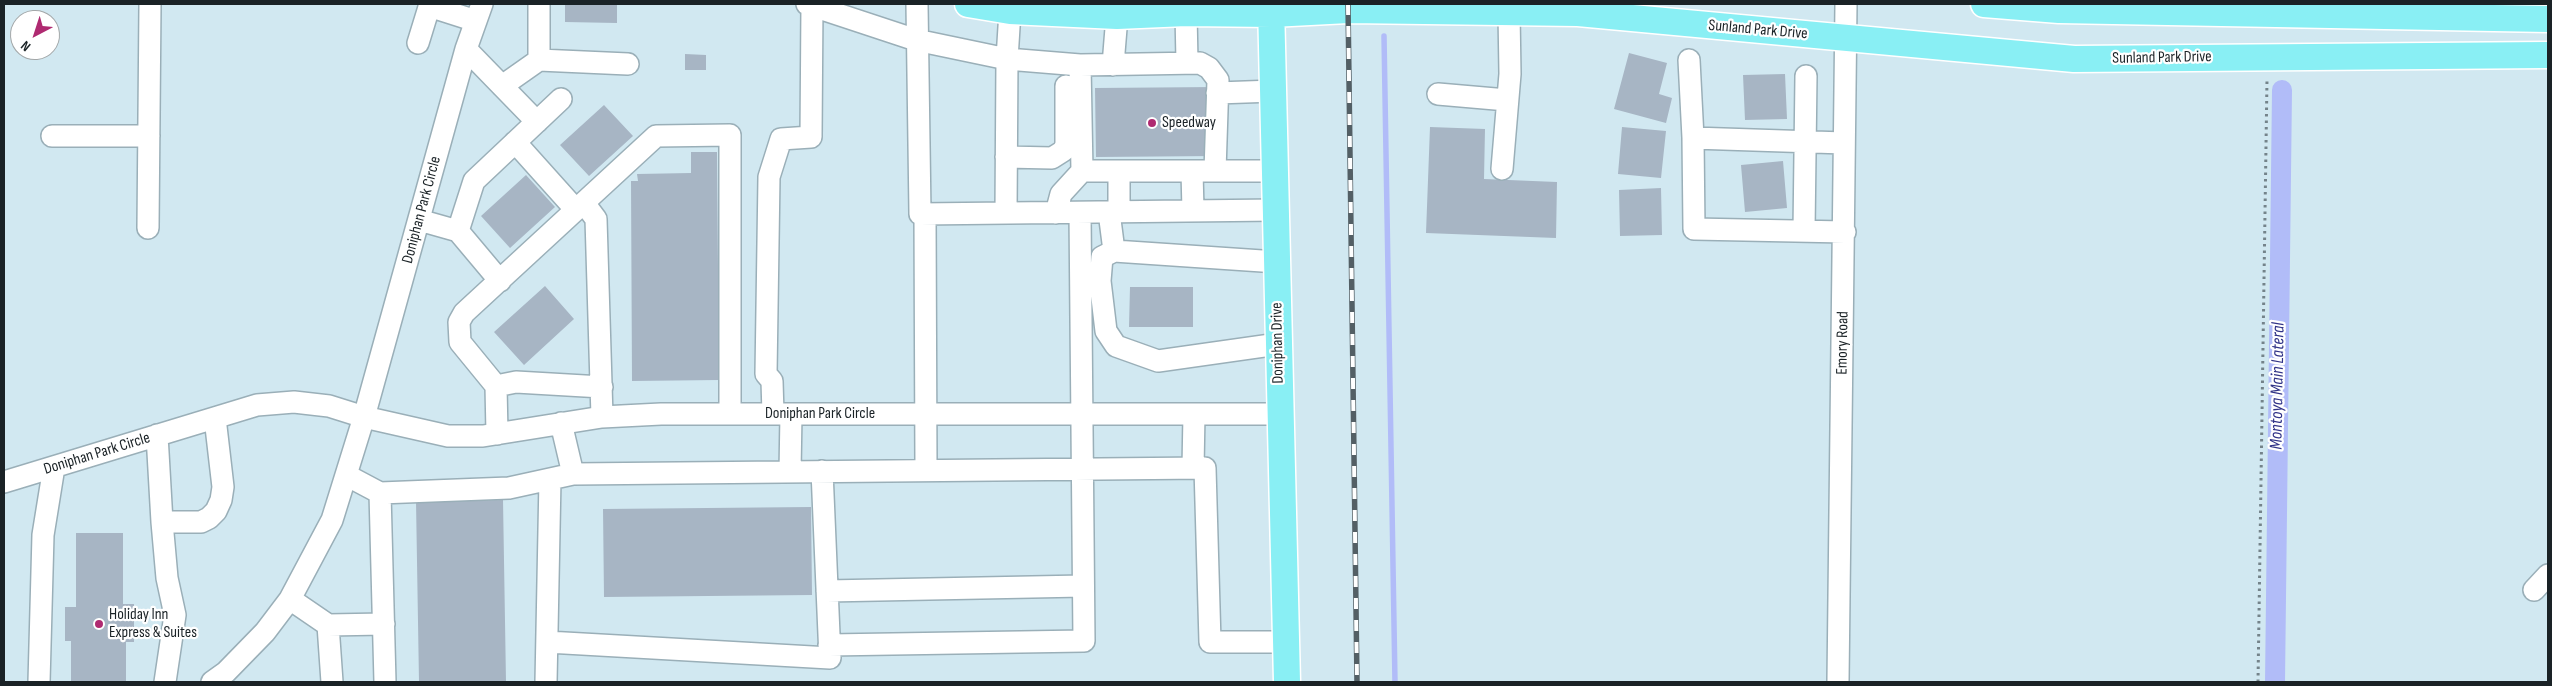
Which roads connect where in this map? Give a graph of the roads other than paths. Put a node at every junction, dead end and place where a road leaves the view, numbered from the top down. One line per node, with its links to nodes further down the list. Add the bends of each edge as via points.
1 (150, 4): 37 (street)
2 (538, 4): 22 (street)
3 (810, 4): 17 (street); 71 (street, via 811,137 781,139 769,177 766,374 772,381)
4 (917, 4): 17 (street)
5 (968, 4): 10 (main road, Sunland Park Drive)
6 (1846, 4): 16 (street, Emory Road)
7 (1984, 4): 15 (main road, via 2059,10)
8 (430, 5): 11 (street); 18 (street)
9 (1271, 9): 12 (main road, Sunland Park Drive); 13 (main road, Sunland Park Drive); 30 (main road, Doniphan Drive)
10 (1010, 11): 14 (main road, Sunland Park Drive); 21 (street)
11 (479, 12): 19 (street, Doniphan Park Circle)
12 (1186, 13): 14 (main road, Sunland Park Drive); 24 (street)
13 (1509, 13): 16 (main road, Sunland Park Drive, via 1578,13); 34 (street)
14 (1117, 16): 27 (street)
15 (2548, 19)
16 (1845, 38): 20 (main road, Sunland Park Drive, via 2074,59); 41 (street, Emory Road)
17 (916, 40): 21 (street); 56 (street, via 920,214)
18 (418, 43)
19 (466, 49): 29 (street); 57 (street, Doniphan Park Circle)
20 (2548, 55)
21 (1007, 59): 26 (street); 42 (street)
22 (539, 60): 25 (street); 29 (street)
23 (1689, 60): 38 (street)
24 (1188, 62): 27 (street); 31 (street, via 1200,62 1214,74 1218,80)
25 (628, 64)
26 (1073, 64): 27 (street); 42 (street, via 1063,152 1052,158); 44 (street)
27 (1113, 65)
28 (1806, 76): 39 (street)
29 (502, 86): 35 (street)
30 (1274, 91): 31 (street); 48 (main road, Doniphan Drive)
31 (1217, 93): 47 (street)
32 (1438, 94): 34 (street)
33 (561, 99): 35 (street)
34 (1507, 100): 43 (street)
35 (537, 122): 40 (street)
36 (52, 136): 37 (street)
37 (149, 136): 58 (street)
38 (1693, 138): 39 (street); 60 (street, via 1694,229)
39 (1806, 141): 41 (street); 60 (street)
40 (515, 142): 49 (street); 59 (street, via 474,181)
41 (1844, 143): 61 (street, Emory Road)
42 (1006, 157): 53 (street)
43 (1502, 168)
44 (1082, 171): 45 (street); 54 (street, via 1061,194)
45 (1119, 171): 46 (street); 51 (street)
46 (1192, 171): 47 (street); 52 (street)
47 (1215, 171): 48 (street)
48 (1276, 171): 50 (main road, Doniphan Drive)
49 (580, 207): 64 (street); 69 (street, via 596,219); 70 (street, via 656,136 730,135)
50 (1276, 210): 52 (street); 63 (main road, Doniphan Drive)
51 (1114, 212): 52 (street); 55 (street); 62 (street)
52 (1194, 212)
53 (1006, 213): 54 (street); 56 (street)
54 (1056, 213): 55 (street)
55 (1080, 213): 62 (street)
56 (925, 214): 72 (street)
57 (419, 220): 59 (street); 76 (street, Doniphan Park Circle)
58 (148, 228)
59 (458, 231): 64 (street)
60 (1804, 231): 61 (street)
61 (1845, 232): 109 (street, Emory Road)
62 (1099, 255): 63 (street); 66 (street, via 1106,331); 67 (street)
63 (1277, 262): 65 (main road, Doniphan Drive)
64 (500, 281): 68 (street, via 464,313 459,322 460,342)
65 (1278, 344): 66 (street, via 1158,361); 75 (main road, Doniphan Drive)
66 (1116, 346): 67 (street, via 1106,350)
67 (1082, 351): 73 (street)
68 (496, 386): 69 (street, via 516,382); 80 (street)
69 (602, 387): 77 (street)
70 (730, 414): 71 (street, Doniphan Park Circle); 77 (street, Doniphan Park Circle)
71 (782, 414): 72 (street, Doniphan Park Circle); 87 (street)
72 (927, 414): 73 (street, Doniphan Park Circle); 85 (street)
73 (1083, 414): 74 (street, Doniphan Park Circle); 83 (street)
74 (1194, 414): 75 (street, Doniphan Park Circle); 84 (street)
75 (1279, 414): 100 (main road, Doniphan Drive)
76 (364, 417): 78 (street, Doniphan Park Circle, via 329,406 294,402 257,405); 80 (street, Doniphan Park Circle, via 448,436); 89 (street, Doniphan Park Circle)
77 (602, 417): 79 (street, Doniphan Park Circle)
78 (215, 418): 81 (street, Doniphan Park Circle); 93 (street, via 223,487 216,511 201,522)
79 (561, 423): 80 (street, Doniphan Park Circle); 88 (street)
80 (497, 434)
81 (157, 435): 82 (street, Doniphan Park Circle); 93 (street)
82 (54, 467): 91 (street, Doniphan Park Circle); 102 (street, via 42,535)
83 (1083, 468): 84 (street); 85 (street); 94 (street)
84 (1193, 468): 100 (street, via 1205,468 1210,642)
85 (926, 470): 86 (street)
86 (822, 471): 87 (street); 95 (street)
87 (790, 472): 88 (street)
88 (572, 474): 90 (street)
89 (348, 476): 92 (street); 96 (street, Doniphan Park Circle, via 332,520)
90 (550, 479): 92 (street, via 509,488); 99 (street)
91 (4, 482)
92 (380, 493): 98 (street)
93 (162, 522): 103 (street, via 167,578 175,615)
94 (1084, 586): 95 (street); 101 (street, via 1084,641)
95 (827, 591): 101 (street)
96 (290, 599): 97 (street); 104 (street, Doniphan Park Circle, via 265,632)
97 (328, 624): 98 (street); 105 (street)
98 (384, 624): 106 (street)
99 (547, 642): 101 (street, via 830,658); 107 (street)
100 (1286, 642): 108 (main road, Doniphan Drive)
101 (829, 645)
102 (39, 682)
103 (165, 682)
104 (212, 682)
105 (332, 682)
106 (385, 682)
107 (546, 682)
108 (1287, 682)
109 (1838, 682)

